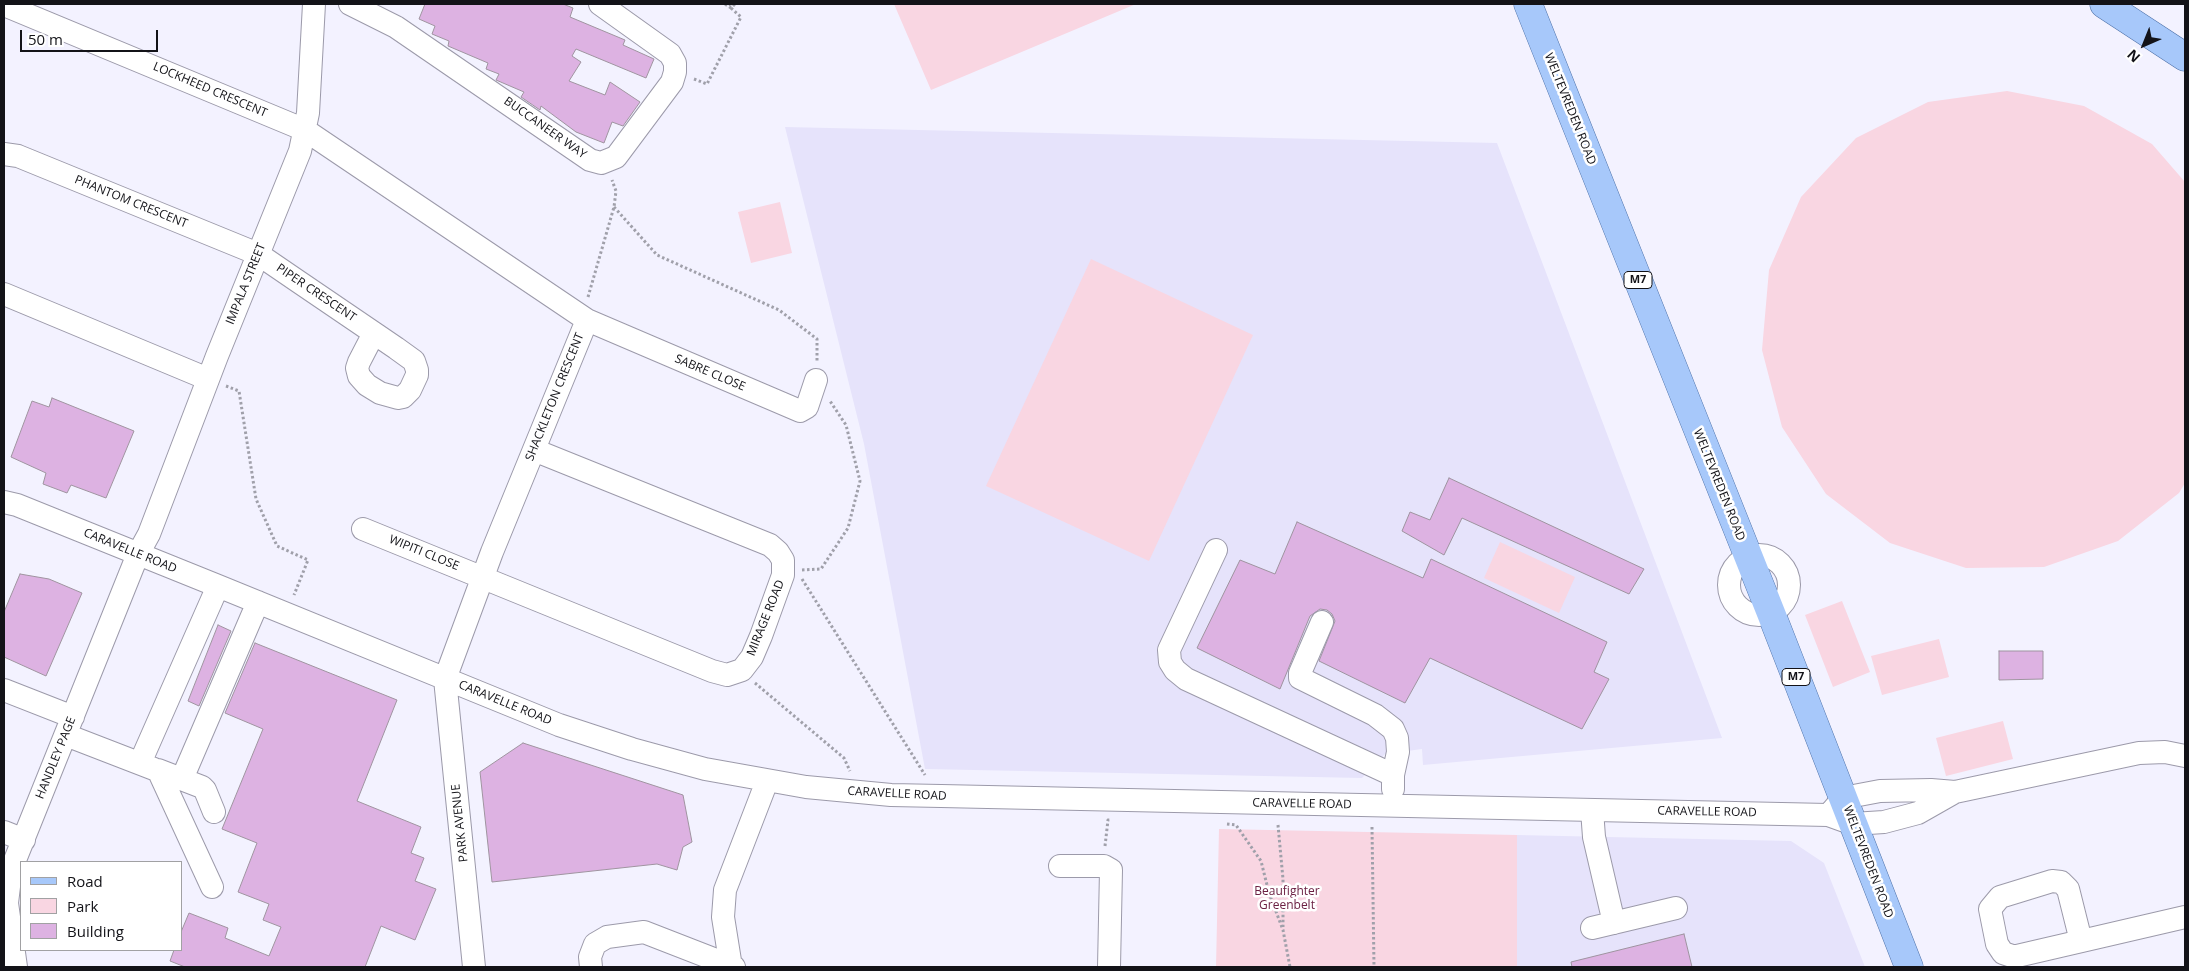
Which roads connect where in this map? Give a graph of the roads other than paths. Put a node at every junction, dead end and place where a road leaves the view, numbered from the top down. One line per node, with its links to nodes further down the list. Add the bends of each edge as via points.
1 (314, 4): 8 (street, IMPALA STREET)
2 (350, 4): 3 (street, BUCCANEER WAY, via 396,27 597,163 616,156 672,82 676,72 670,54)
3 (600, 4)
4 (1528, 4): 37 (main road, WELTEVREDEN ROAD / M7, via 1771,613)
5 (2104, 4): 7 (main road)
6 (4, 5): 8 (street, LOCKHEED CRESCENT)
7 (2185, 57)
8 (305, 130): 10 (street, IMPALA STREET, via 300,151); 12 (street, SHACKLETON CRESCENT)
9 (4, 154): 10 (street, PHANTOM CRESCENT, via 18,156)
10 (258, 254): 13 (street, PIPER CRESCENT); 15 (street, IMPALA STREET)
11 (4, 294): 15 (street)
12 (584, 318): 14 (street, SABRE CLOSE, via 800,411 807,407); 16 (street, SHACKLETON CRESCENT)
13 (374, 332)
14 (816, 380)
15 (216, 382): 20 (street, IMPALA STREET)
16 (534, 450): 21 (street, SHACKLETON CRESCENT); 21 (street, MIRAGE ROAD, via 770,545 783,560 783,575 761,636 742,670 727,675)
17 (8, 501): 20 (street, CARAVELLE ROAD)
18 (364, 529): 21 (street, WIPITI CLOSE)
19 (1216, 550): 30 (street, via 1169,650 1175,670 1186,679)
20 (138, 554): 22 (street, CARAVELLE ROAD); 27 (street, HANDLEY PAGE)
21 (484, 578): 25 (street, SHACKLETON CRESCENT)
22 (218, 586): 23 (street, CARAVELLE ROAD); 29 (street)
23 (258, 602): 25 (street, CARAVELLE ROAD); 31 (street)
24 (1322, 622): 30 (street, via 1300,678 1389,724 1397,745)
25 (445, 679): 32 (street, CARAVELLE ROAD, via 607,742 705,769); 47 (street, PARK AVENUE)
26 (4, 690): 27 (street)
27 (69, 726): 29 (street); 38 (street, HANDLEY PAGE)
28 (2185, 756): 33 (street, CARAVELLE ROAD, via 2165,752 2139,753)
29 (149, 766): 31 (street); 40 (street)
30 (1393, 775): 34 (street)
31 (182, 779): 36 (street, via 205,790)
32 (768, 781): 34 (street, CARAVELLE ROAD, via 891,795); 49 (street, via 724,890 723,917)
33 (1955, 792): 37 (street, CARAVELLE ROAD, via 1880,791); 37 (street, CARAVELLE ROAD, via 1918,813 1884,822)
34 (1394, 806): 35 (street, CARAVELLE ROAD)
35 (1592, 810): 37 (street, CARAVELLE ROAD); 43 (street, via 1594,837)
36 (214, 812)
37 (1841, 812): 51 (main road, WELTEVREDEN ROAD / M7)
38 (14, 836): 46 (street, HANDLEY PAGE, via 7,892)
39 (1060, 866): 50 (street, via 1104,866 1111,870)
40 (212, 887)
41 (1676, 908): 43 (street)
42 (2185, 917): 45 (street)
43 (1614, 923): 44 (street)
44 (1592, 928)
45 (2081, 941)
46 (16, 967)
47 (474, 967)
48 (591, 967): 49 (street, via 590,957 595,944 607,937 644,932)
49 (732, 967)
50 (1109, 967)
51 (1909, 967)

